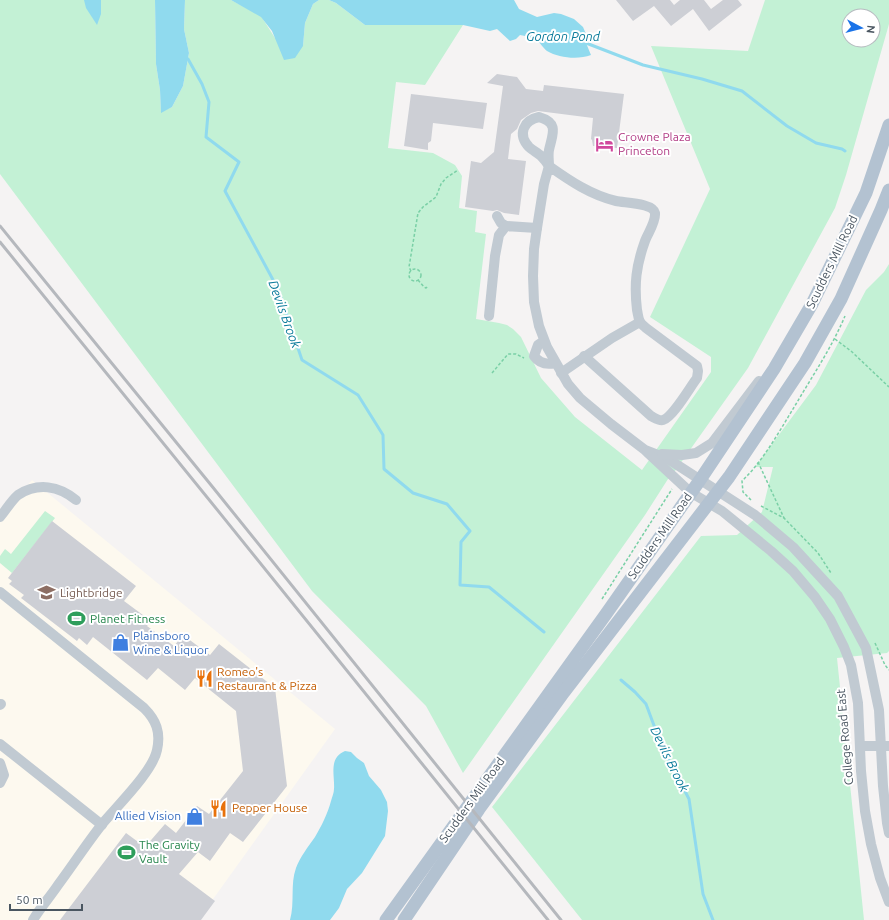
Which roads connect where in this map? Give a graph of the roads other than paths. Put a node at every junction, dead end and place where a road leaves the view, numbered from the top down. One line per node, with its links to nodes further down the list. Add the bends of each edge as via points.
1 (889, 126): 12 (main road, Scudders Mill Road, via 863,199 812,304)
2 (549, 166): 2 (street, via 554,130 546,118 533,118 524,125 523,138); 6 (street); 8 (street, via 594,194 614,201 649,206 654,210 655,215 645,240 636,276 635,294)
3 (889, 190): 16 (main road, Scudders Mill Road, via 828,324 805,363)
4 (497, 216): 5 (street)
5 (506, 226): 6 (street); 7 (street, via 499,235 495,256)
6 (537, 228): 9 (street, via 534,249 534,302)
7 (489, 316)
8 (640, 322): 10 (street); 10 (street, via 697,366 697,378 670,415 663,420 651,416)
9 (544, 341): 11 (street); 11 (street, via 538,345 534,356 544,364)
10 (584, 356): 13 (street)
11 (555, 363): 13 (street)
12 (774, 370): 14 (street, via 763,376 712,443 705,448 682,455); 15 (main road, Scudders Mill Road)
13 (561, 373): 14 (street, via 580,398)
14 (645, 450): 15 (street, via 668,459); 17 (street, College Road East)
15 (700, 480): 16 (street); 17 (main road, Scudders Mill Road)
16 (718, 491): 19 (main road, Scudders Mill Road); 23 (street, via 755,515 793,547 838,596 866,648)
17 (690, 492): 19 (street, College Road East); 27 (main road, Scudders Mill Road)
18 (76, 500): 20 (street, via 59,489 38,487 18,496)
19 (709, 503): 24 (street, College Road East, via 793,570 830,619 851,665 858,703); 27 (main road, Scudders Mill Road)
20 (0, 517)
21 (0, 592): 28 (street, via 153,717 159,740 153,762)
22 (0, 744): 28 (street)
23 (885, 745): 24 (street); 30 (street)
24 (860, 746): 31 (street, College Road East, via 865,811 871,844)
25 (0, 764): 26 (street, via 4,775)
26 (0, 783)
27 (476, 805): 29 (main road, Scudders Mill Road)
28 (102, 825): 32 (street)
29 (456, 833): 33 (main road, Scudders Mill Road); 34 (main road, Scudders Mill Road)
30 (889, 833)
31 (889, 902)
32 (32, 920)
33 (386, 920)
34 (404, 920)

